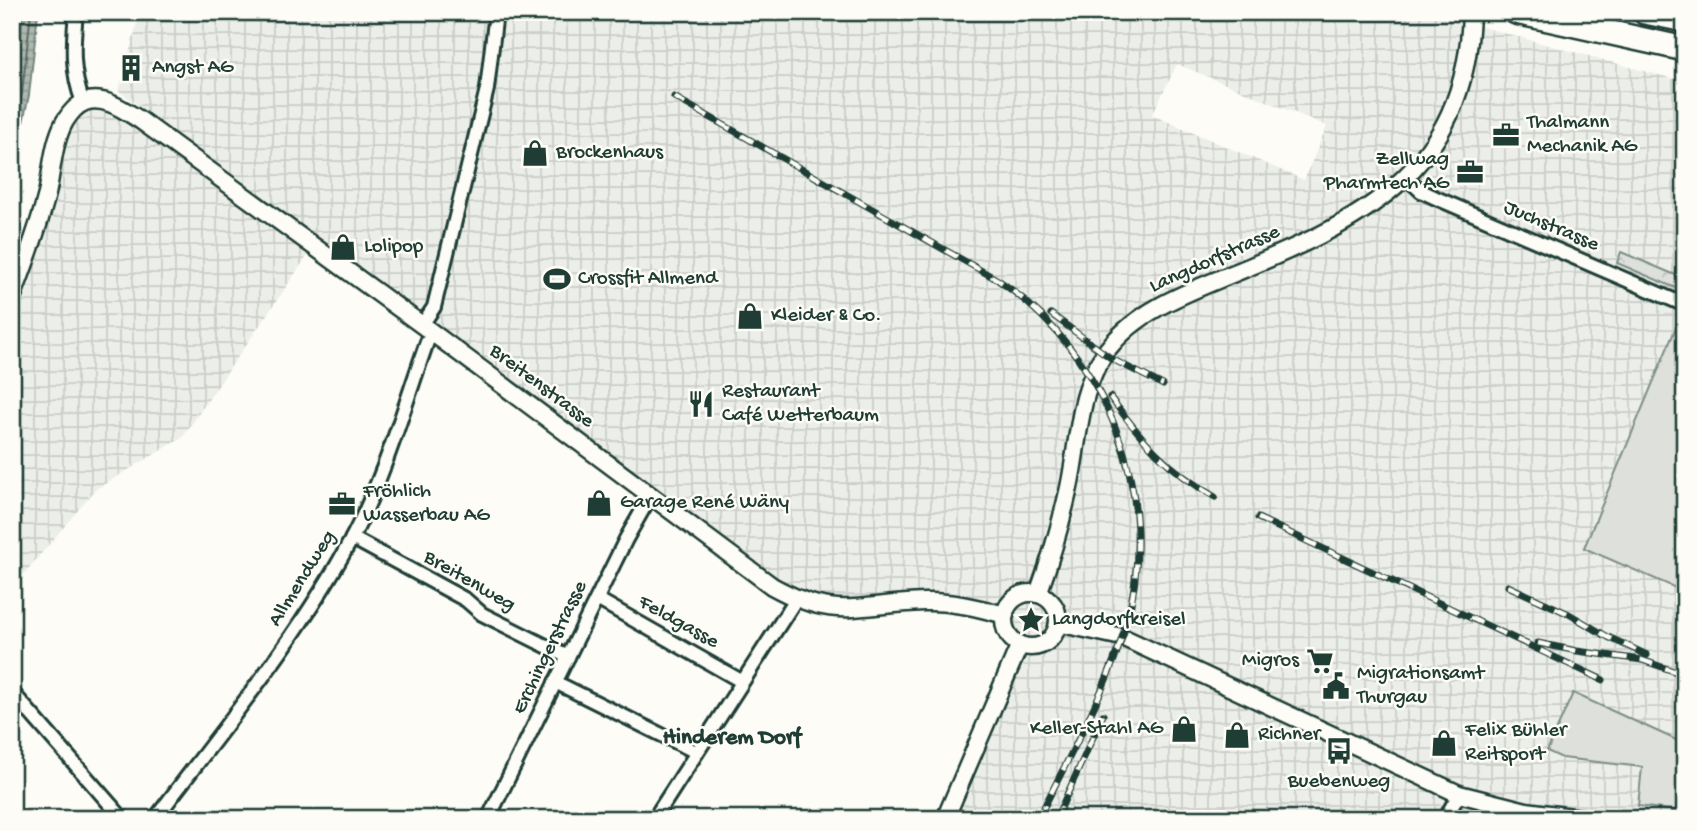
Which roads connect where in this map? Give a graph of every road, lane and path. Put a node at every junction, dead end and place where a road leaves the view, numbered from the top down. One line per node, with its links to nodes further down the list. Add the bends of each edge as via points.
1 (76, 12): 10 (street, via 72,58)
2 (496, 12): 14 (street, Allmendweg, via 487,89)
3 (1471, 12): 11 (street, Langdorfstrasse, via 1466,66 1447,120)
4 (1516, 12): 7 (highway)
5 (1646, 12): 6 (highway)
6 (1685, 20)
7 (1554, 21): 8 (highway); 9 (highway)
8 (1685, 49)
9 (1685, 62)
10 (83, 103): 12 (street, via 65,122 59,138 43,210); 14 (street, Breitenstrasse, via 105,102 140,120)
11 (1406, 177): 13 (street, Juchstrasse, via 1436,198); 17 (street, Langdorfstrasse, via 1356,217 1168,301 1126,329 1107,351 1090,383 1055,544)
12 (12, 298)
13 (1685, 305)
14 (428, 329): 15 (street, Breitenstrasse); 16 (street, Allmendweg, via 372,494)
15 (651, 495): 18 (street, Erchingerstrasse); 19 (street, Breitenstrasse)
16 (352, 538): 23 (street, Breitenweg, via 466,600 482,614); 30 (street, Allmendweg, via 285,645)
17 (1038, 594): 20 (street, via 1021,595); 21 (street, via 1051,602)
18 (597, 599): 23 (street, Erchingerstrasse); 24 (street, Feldgasse)
19 (796, 599): 20 (street, Breitenstrasse, via 837,610 942,602); 24 (street)
20 (1005, 615): 22 (street, via 1006,629)
21 (1058, 623): 22 (street, via 1044,643); 28 (street, via 1122,637)
22 (1020, 644): 33 (street)
23 (568, 657): 25 (street, Erchingerstrasse)
24 (741, 681): 27 (street)
25 (555, 682): 27 (street); 31 (street, Erchingerstrasse)
26 (12, 692): 29 (street)
27 (696, 752): 32 (street)
28 (1459, 794): 34 (street); 35 (street, via 1525,811)
29 (123, 819)
30 (155, 819)
31 (488, 819)
32 (654, 819)
33 (945, 819)
34 (1444, 819)
35 (1588, 819)

